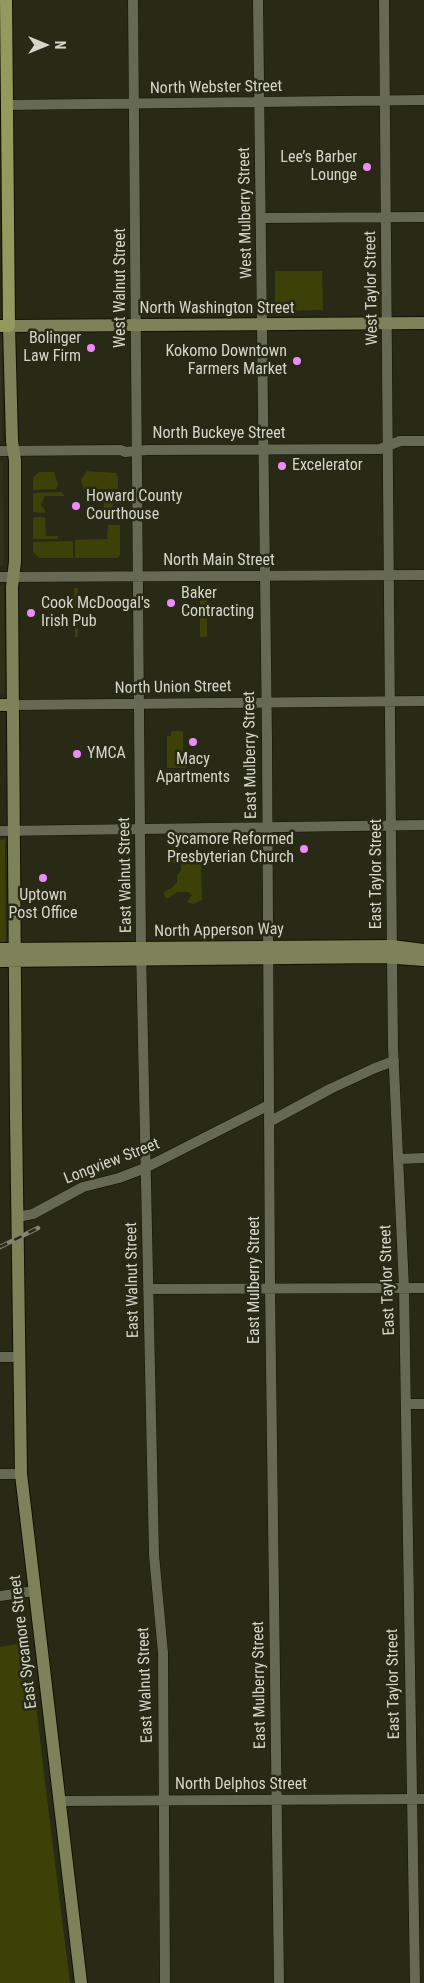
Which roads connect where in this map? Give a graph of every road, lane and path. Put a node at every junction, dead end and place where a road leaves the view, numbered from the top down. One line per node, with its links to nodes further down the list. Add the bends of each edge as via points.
1 (6, 0): 9 (main road)
2 (133, 0): 8 (street, West Walnut Street)
3 (258, 0): 7 (street, West Mulberry Street)
4 (384, 0): 6 (street, West Taylor Street)
5 (424, 100): 6 (street, North Webster Street)
6 (385, 101): 7 (street, North Webster Street); 13 (street, West Taylor Street)
7 (259, 102): 8 (street, North Webster Street); 12 (street, West Mulberry Street)
8 (134, 104): 9 (street, North Webster Street); 19 (street, West Walnut Street)
9 (8, 105): 10 (main road)
10 (8, 216): 14 (main road); 18 (main road)
11 (424, 217): 13 (street)
12 (261, 218): 13 (street); 17 (street, West Mulberry Street)
13 (386, 218): 16 (street, West Taylor Street)
14 (0, 279)
15 (424, 323): 16 (main road, North Washington Street)
16 (388, 324): 17 (main road, North Washington Street); 21 (street, West Taylor Street)
17 (262, 325): 19 (main road, North Washington Street); 22 (street, West Mulberry Street)
18 (5, 326): 19 (main road, North Washington Street); 24 (main road, East Sycamore Street)
19 (136, 326): 23 (street, West Walnut Street)
20 (424, 441): 21 (street, North Buckeye Street, via 400,441)
21 (389, 446): 22 (street, North Buckeye Street, via 380,449); 25 (street, West Taylor Street)
22 (263, 449): 23 (street, North Buckeye Street); 30 (street, West Mulberry Street)
23 (137, 450): 24 (street, North Buckeye Street); 28 (street, West Walnut Street)
24 (6, 451): 27 (main road, East Sycamore Street, via 15,460)
25 (390, 575): 26 (street, North Main Street); 30 (street, North Main Street); 33 (street, East Taylor Street)
26 (424, 575)
27 (14, 576): 28 (street, North Main Street); 29 (street, North Main Street); 36 (main road, East Sycamore Street)
28 (137, 576): 30 (street, North Main Street); 34 (street, East Walnut Street)
29 (0, 577)
30 (264, 577): 32 (street, East Mulberry Street)
31 (424, 701): 33 (street, North Union Street)
32 (266, 702): 33 (street, North Union Street); 34 (street, North Union Street); 39 (street, East Mulberry Street)
33 (391, 702): 38 (street, East Taylor Street)
34 (140, 704): 36 (street, North Union Street); 40 (street, East Walnut Street)
35 (0, 705): 36 (main road)
36 (13, 705): 42 (main road, East Sycamore Street)
37 (424, 825): 38 (street)
38 (391, 826): 39 (street); 45 (street, East Taylor Street)
39 (267, 828): 40 (street); 46 (street, East Mulberry Street)
40 (141, 829): 42 (street); 47 (street, East Walnut Street)
41 (0, 831): 42 (street)
42 (14, 831): 48 (main road, East Sycamore Street)
43 (0, 949): 48 (main road)
44 (424, 950): 45 (main road, North Apperson Way)
45 (392, 951): 46 (main road, North Apperson Way); 49 (main road, North Apperson Way); 51 (street, East Taylor Street)
46 (268, 952): 47 (main road, North Apperson Way); 52 (street, East Mulberry Street)
47 (142, 954): 48 (main road, North Apperson Way); 56 (street, East Walnut Street)
48 (15, 955): 50 (main road); 57 (main road, East Sycamore Street)
49 (424, 960)
50 (0, 961)
51 (394, 1061): 53 (street, via 330,1089); 55 (street, East Taylor Street)
52 (269, 1105): 53 (street, East Mulberry Street); 56 (street, Longview Street)
53 (269, 1122): 58 (street, East Mulberry Street)
54 (424, 1158): 55 (street)
55 (398, 1159): 59 (street, East Taylor Street)
56 (146, 1168): 57 (street, Longview Street, via 83,1187 33,1214); 61 (street, East Walnut Street)
57 (17, 1217): 63 (main road, East Sycamore Street)
58 (270, 1288): 59 (street); 61 (street); 72 (street, East Mulberry Street)
59 (404, 1288): 60 (street); 64 (street, East Taylor Street)
60 (424, 1288)
61 (148, 1289): 73 (street, East Walnut Street, via 154,1555 163,1653)
62 (0, 1357): 63 (street)
63 (19, 1357): 67 (main road, East Sycamore Street)
64 (406, 1404): 65 (street); 70 (street, East Taylor Street)
65 (424, 1404)
66 (0, 1474): 67 (street)
67 (22, 1474): 68 (main road, East Sycamore Street)
68 (34, 1591): 69 (street); 74 (main road, East Sycamore Street)
69 (0, 1596)
70 (411, 1799): 71 (street, North Delphos Street); 72 (street, North Delphos Street); 78 (street, East Taylor Street)
71 (424, 1799)
72 (276, 1800): 73 (street, North Delphos Street); 77 (street, East Mulberry Street)
73 (164, 1801): 74 (street, North Delphos Street); 76 (street, East Walnut Street)
74 (59, 1802): 75 (main road, East Sycamore Street)
75 (81, 1983)
76 (165, 1983)
77 (279, 1983)
78 (415, 1983)

